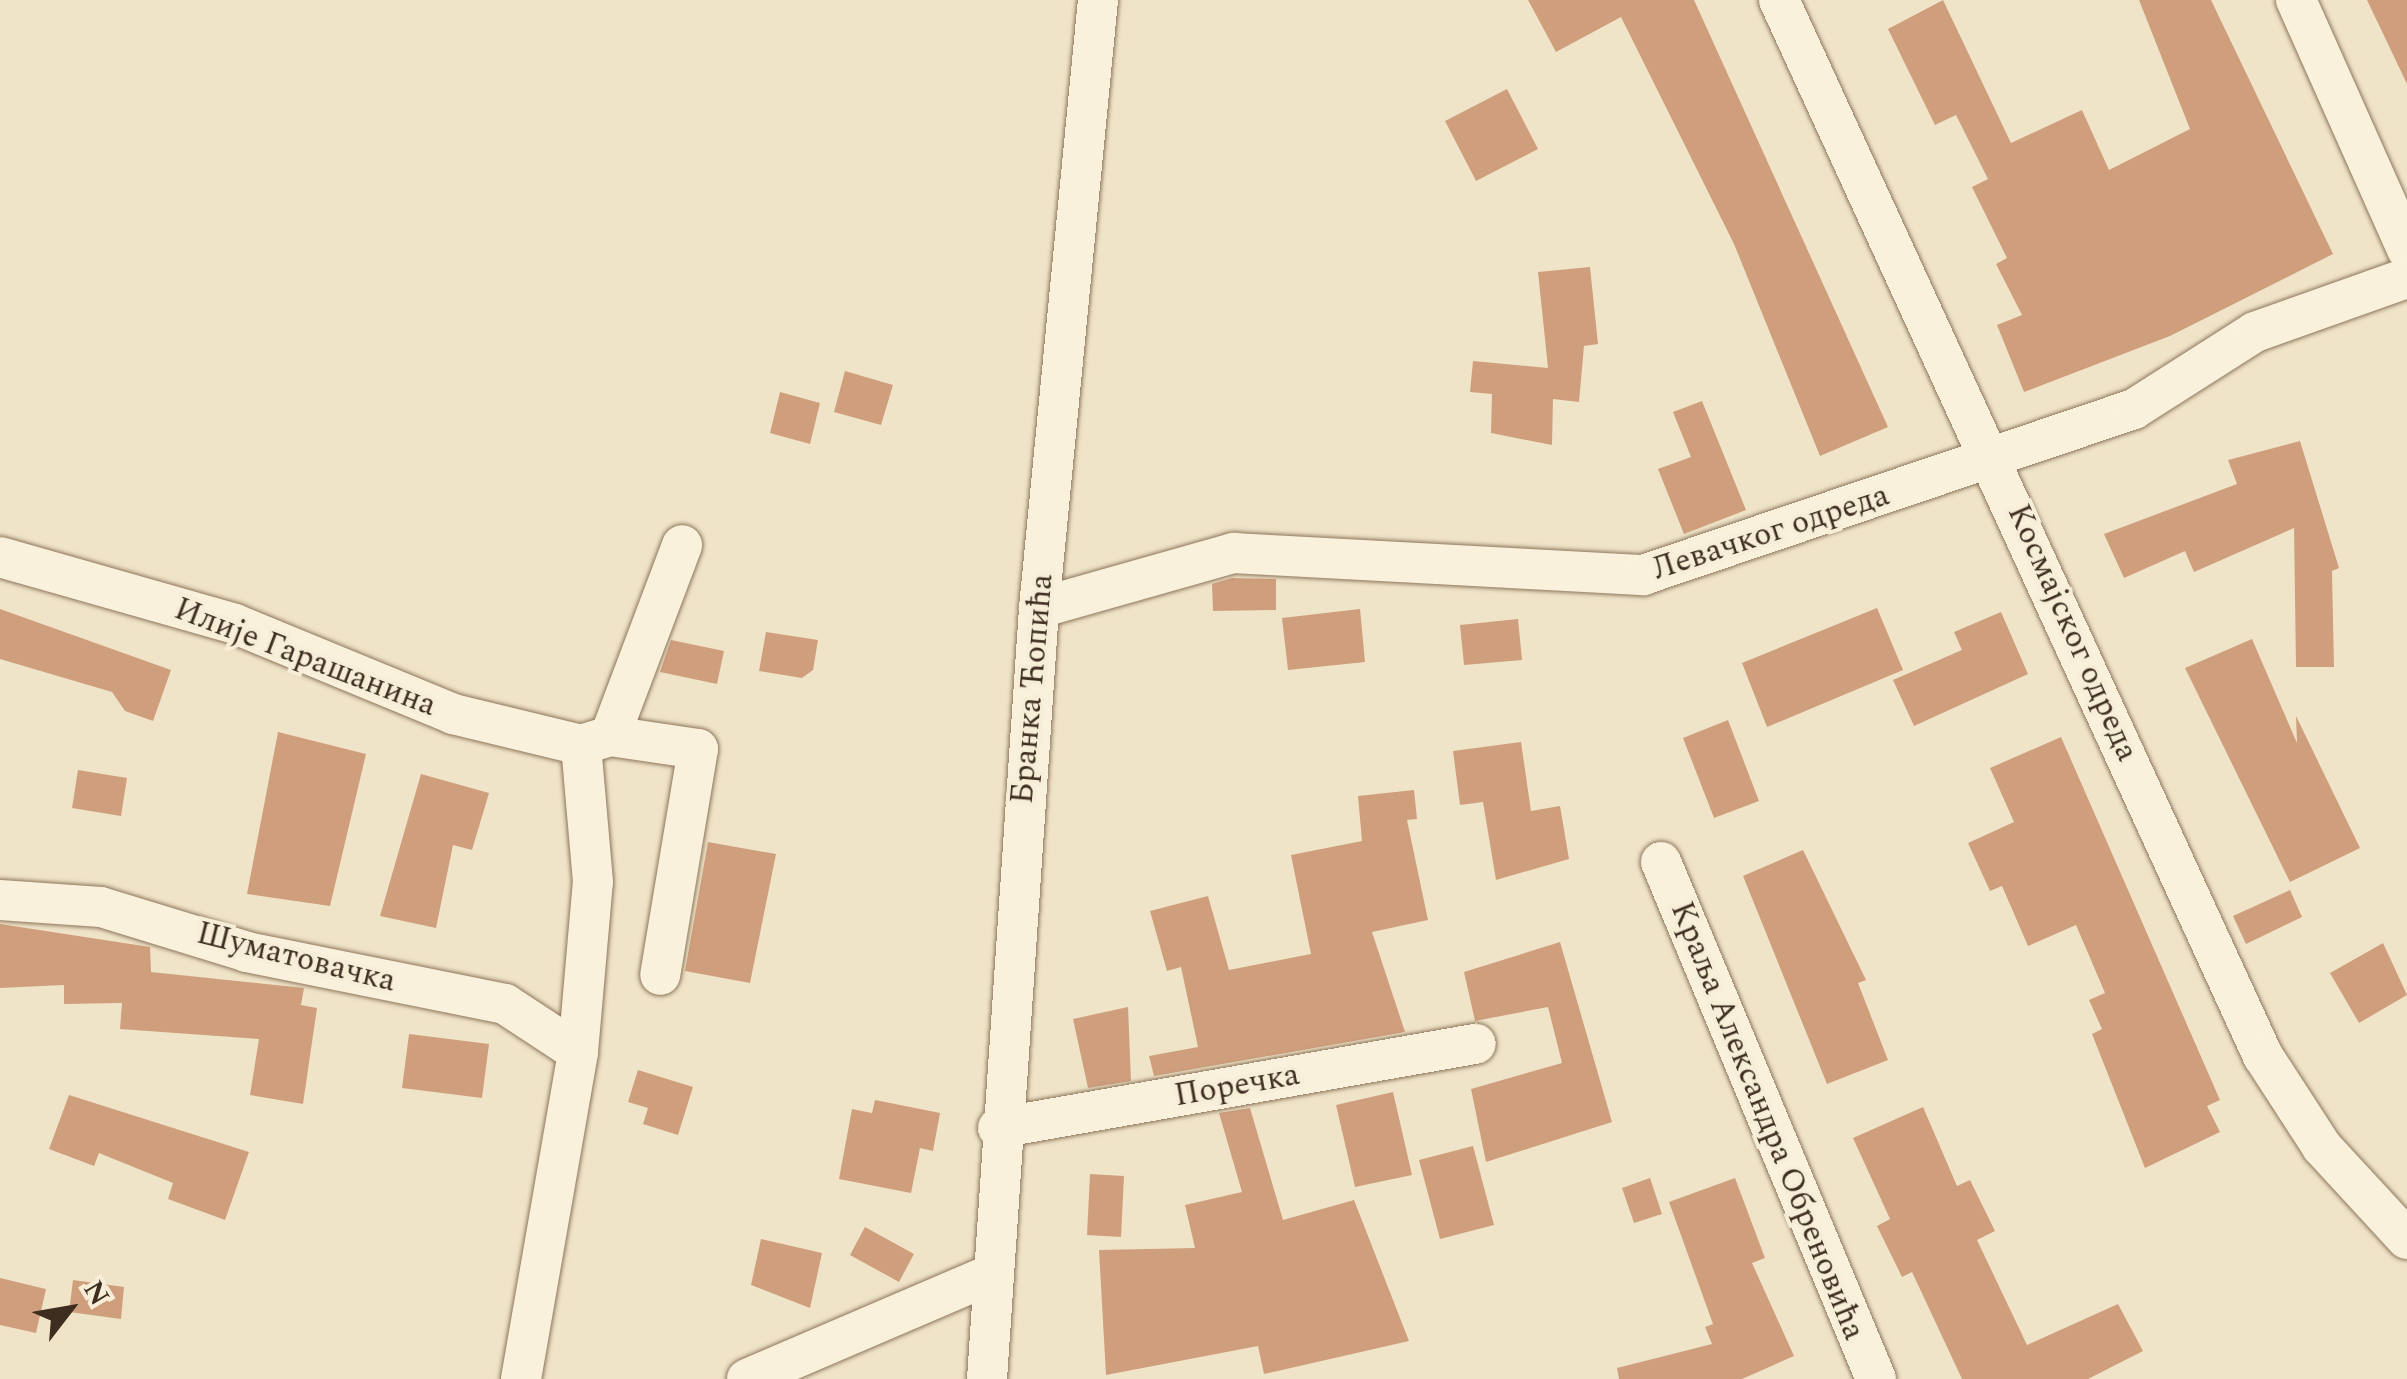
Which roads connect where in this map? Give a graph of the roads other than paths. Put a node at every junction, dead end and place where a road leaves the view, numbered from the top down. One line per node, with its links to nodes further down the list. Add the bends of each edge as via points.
1 (1098, 0): 9 (street, Бранка Ћопића)
2 (1779, 0): 6 (street, Космајског одреда)
3 (2296, 0): 4 (street)
4 (2407, 249)
5 (2407, 278): 6 (street, Левачког одреда, via 2256,332 2134,409)
6 (1994, 456): 9 (street, Левачког одреда, via 1643,576 1234,554); 17 (street, Космајског одреда, via 2263,1056 2322,1146)
7 (682, 545): 10 (street)
8 (0, 558): 10 (street, Илије Гарашанина, via 235,624 453,714)
9 (1038, 608): 16 (street, Бранка Ћопића)
10 (596, 740): 13 (street, Илије Гарашанина, via 698,749); 15 (street, via 593,882)
11 (1661, 862): 22 (street, Краља Александра Обреновића)
12 (0, 900): 15 (street, Шуматовачка, via 102,906 247,952 505,1004)
13 (660, 975)
14 (1476, 1044): 16 (street, Поречка)
15 (578, 1052): 19 (street)
16 (998, 1128): 18 (street, Бранка Ћопића)
17 (2407, 1240)
18 (990, 1275): 20 (street); 21 (street, Бранка Ћопића)
19 (521, 1379)
20 (747, 1379)
21 (988, 1379)
22 (1876, 1379)

